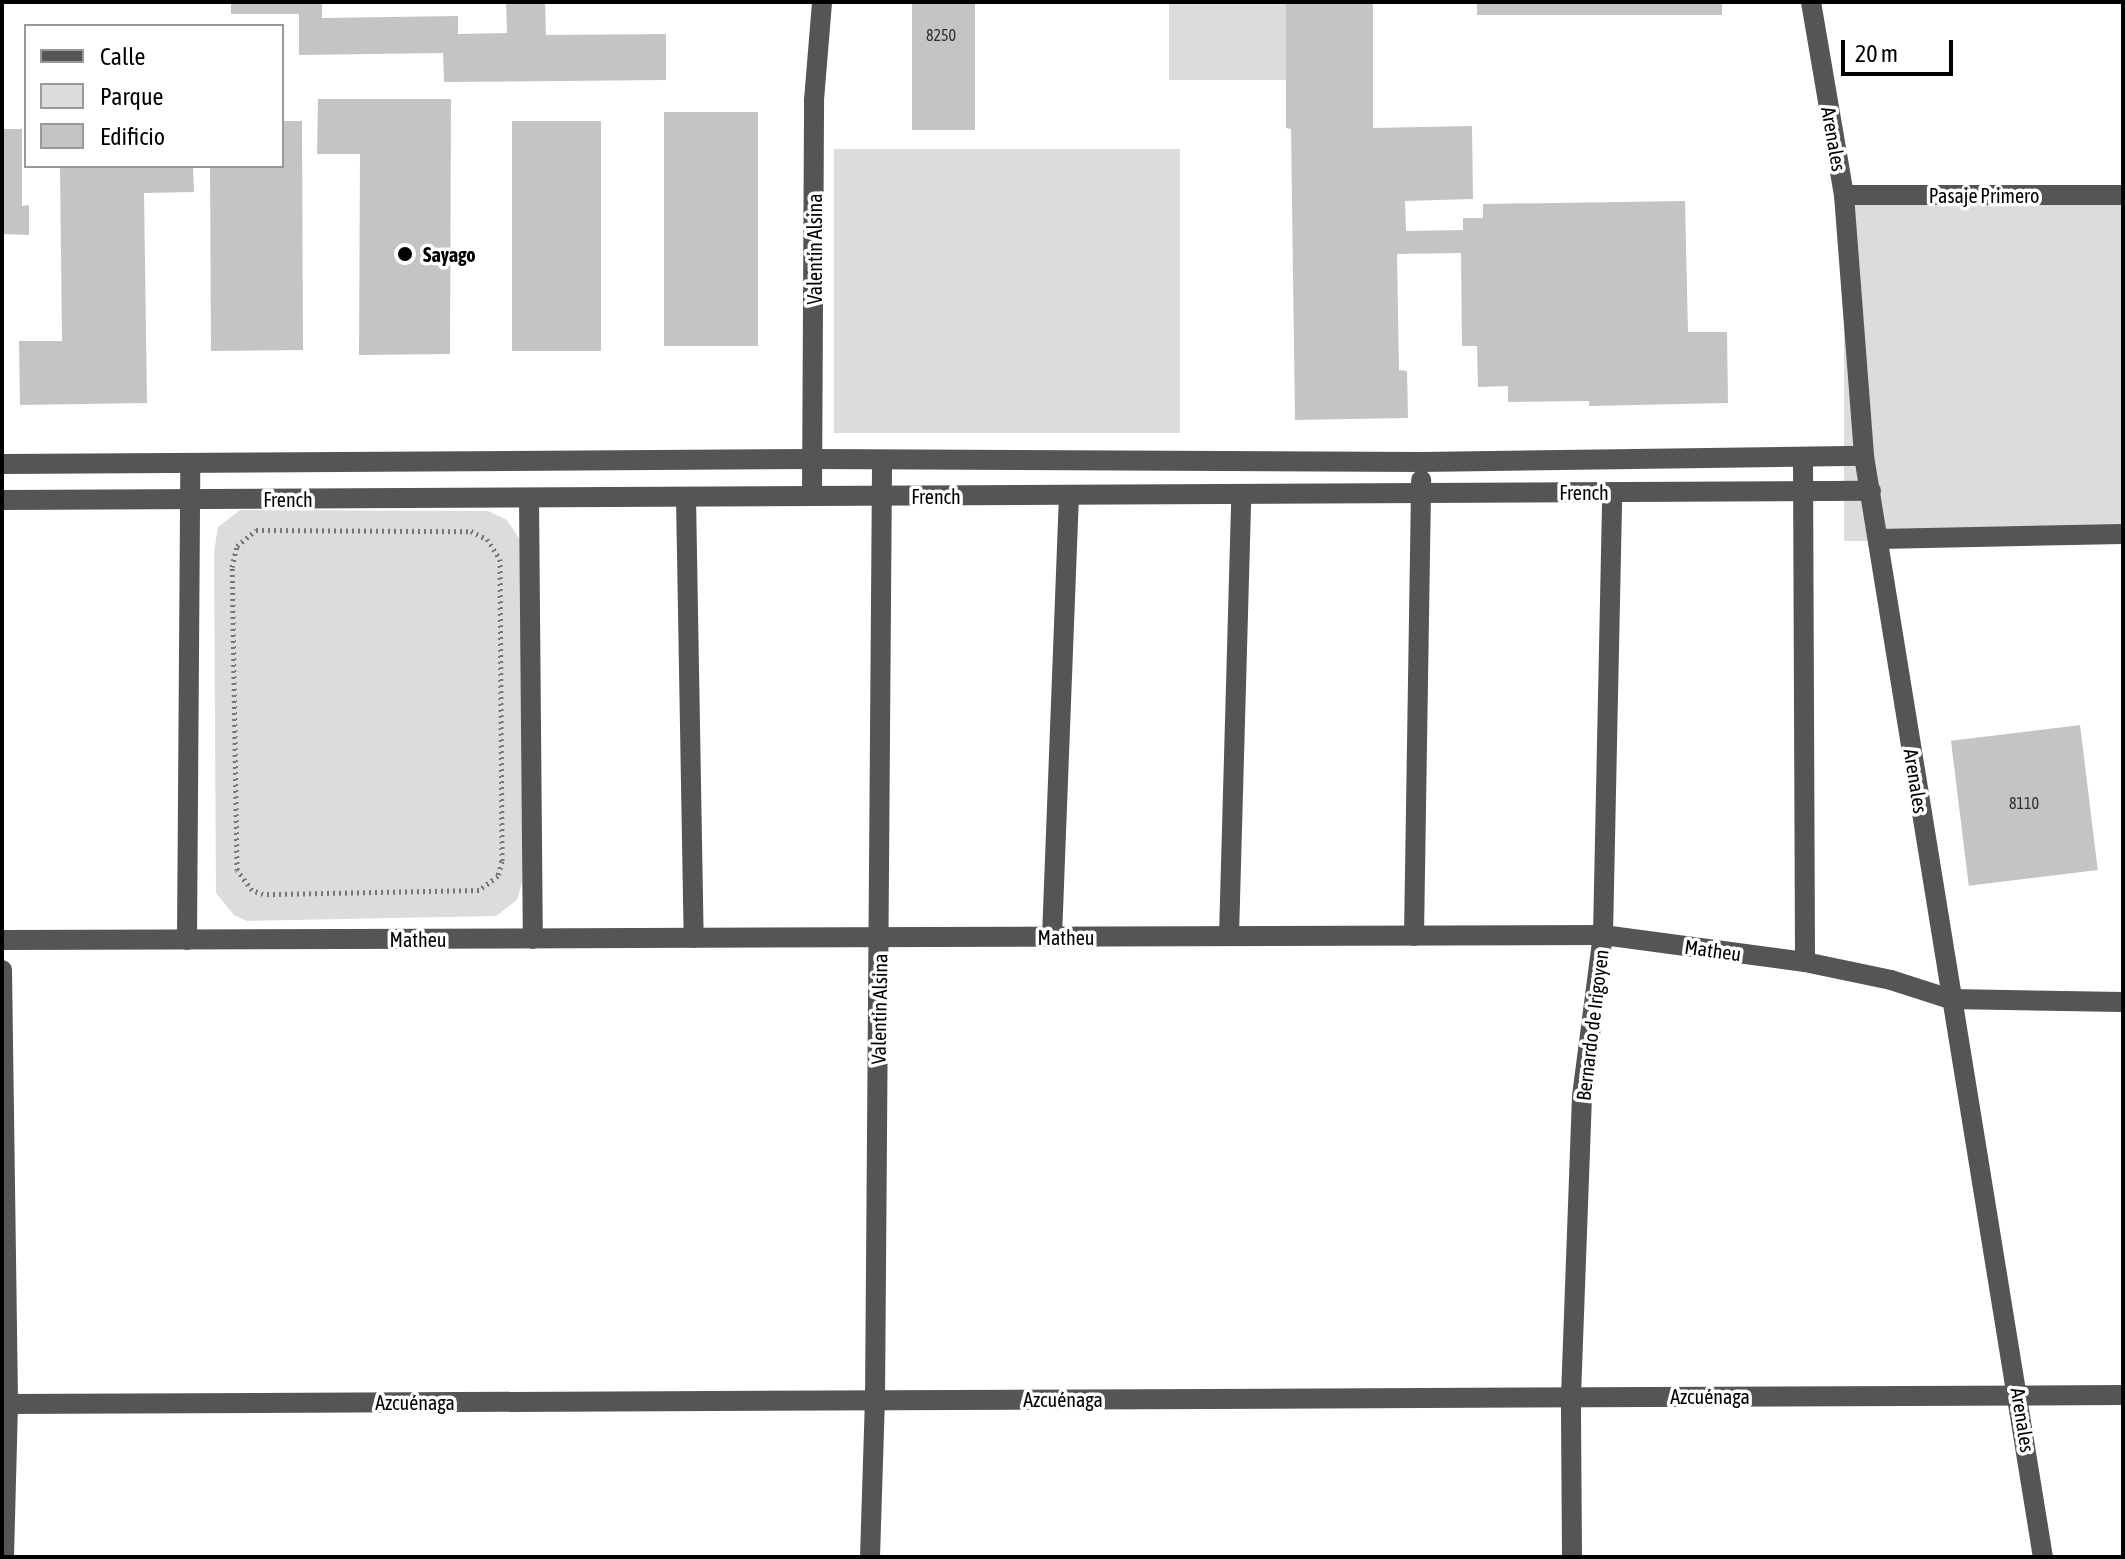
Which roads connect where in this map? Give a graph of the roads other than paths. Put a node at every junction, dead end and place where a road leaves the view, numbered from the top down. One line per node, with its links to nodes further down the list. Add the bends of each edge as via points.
1 (822, 2): 7 (street, Valentín Alsina, via 814,100)
2 (1811, 2): 3 (street, Arenales)
3 (1844, 195): 4 (street, Pasaje Primero); 5 (street, Arenales)
4 (2123, 195)
5 (1864, 456): 6 (street, French); 13 (street, Arenales)
6 (1803, 457): 9 (street, French); 12 (street)
7 (813, 459): 8 (street, French); 10 (street, French); 17 (street, Valentín Alsina)
8 (882, 460): 9 (street, French); 18 (street, Valentín Alsina)
9 (1421, 462): 15 (street)
10 (190, 463): 11 (street, French); 22 (street)
11 (2, 464)
12 (1803, 491): 13 (street, French); 14 (street, French); 35 (street)
13 (1871, 491): 25 (street, Arenales)
14 (1612, 492): 15 (street, French); 26 (street, Bernardo de Irigoyen)
15 (1421, 493): 16 (street, French); 28 (street)
16 (1241, 494): 19 (street, French); 27 (street)
17 (812, 496): 18 (street, French); 20 (street, French)
18 (882, 496): 19 (street, French); 29 (street, Valentín Alsina)
19 (1069, 496): 30 (street)
20 (686, 497): 21 (street, French); 31 (street)
21 (529, 498): 22 (street, French); 32 (street)
22 (190, 499): 23 (street, French); 34 (street)
23 (2, 500)
24 (2123, 534): 25 (street)
25 (1879, 539): 37 (street, Arenales)
26 (1603, 935): 28 (street, Matheu); 35 (street, Matheu); 40 (street, Bernardo de Irigoyen, via 1582,1096)
27 (1229, 936): 28 (street, Matheu); 30 (street, Matheu)
28 (1414, 936)
29 (880, 937): 30 (street, Matheu); 31 (street, Matheu); 42 (street, Valentín Alsina)
30 (1052, 937)
31 (694, 938): 32 (street, Matheu)
32 (533, 939): 34 (street, Matheu)
33 (2, 940): 34 (street, Matheu)
34 (187, 940)
35 (1805, 962): 37 (street, Matheu)
36 (2, 970): 43 (street)
37 (1950, 999): 38 (street, Matheu); 41 (street, Arenales)
38 (2123, 1002)
39 (2123, 1395): 41 (street, Azcuénaga)
40 (1571, 1396): 41 (street, Azcuénaga); 42 (street, Azcuénaga); 46 (street, Bernardo de Irigoyen)
41 (2019, 1396): 47 (street, Arenales)
42 (875, 1401): 43 (street, Azcuénaga); 45 (street, Valentín Alsina)
43 (5, 1404): 44 (street)
44 (4, 1557)
45 (870, 1557)
46 (1572, 1557)
47 (2043, 1557)

